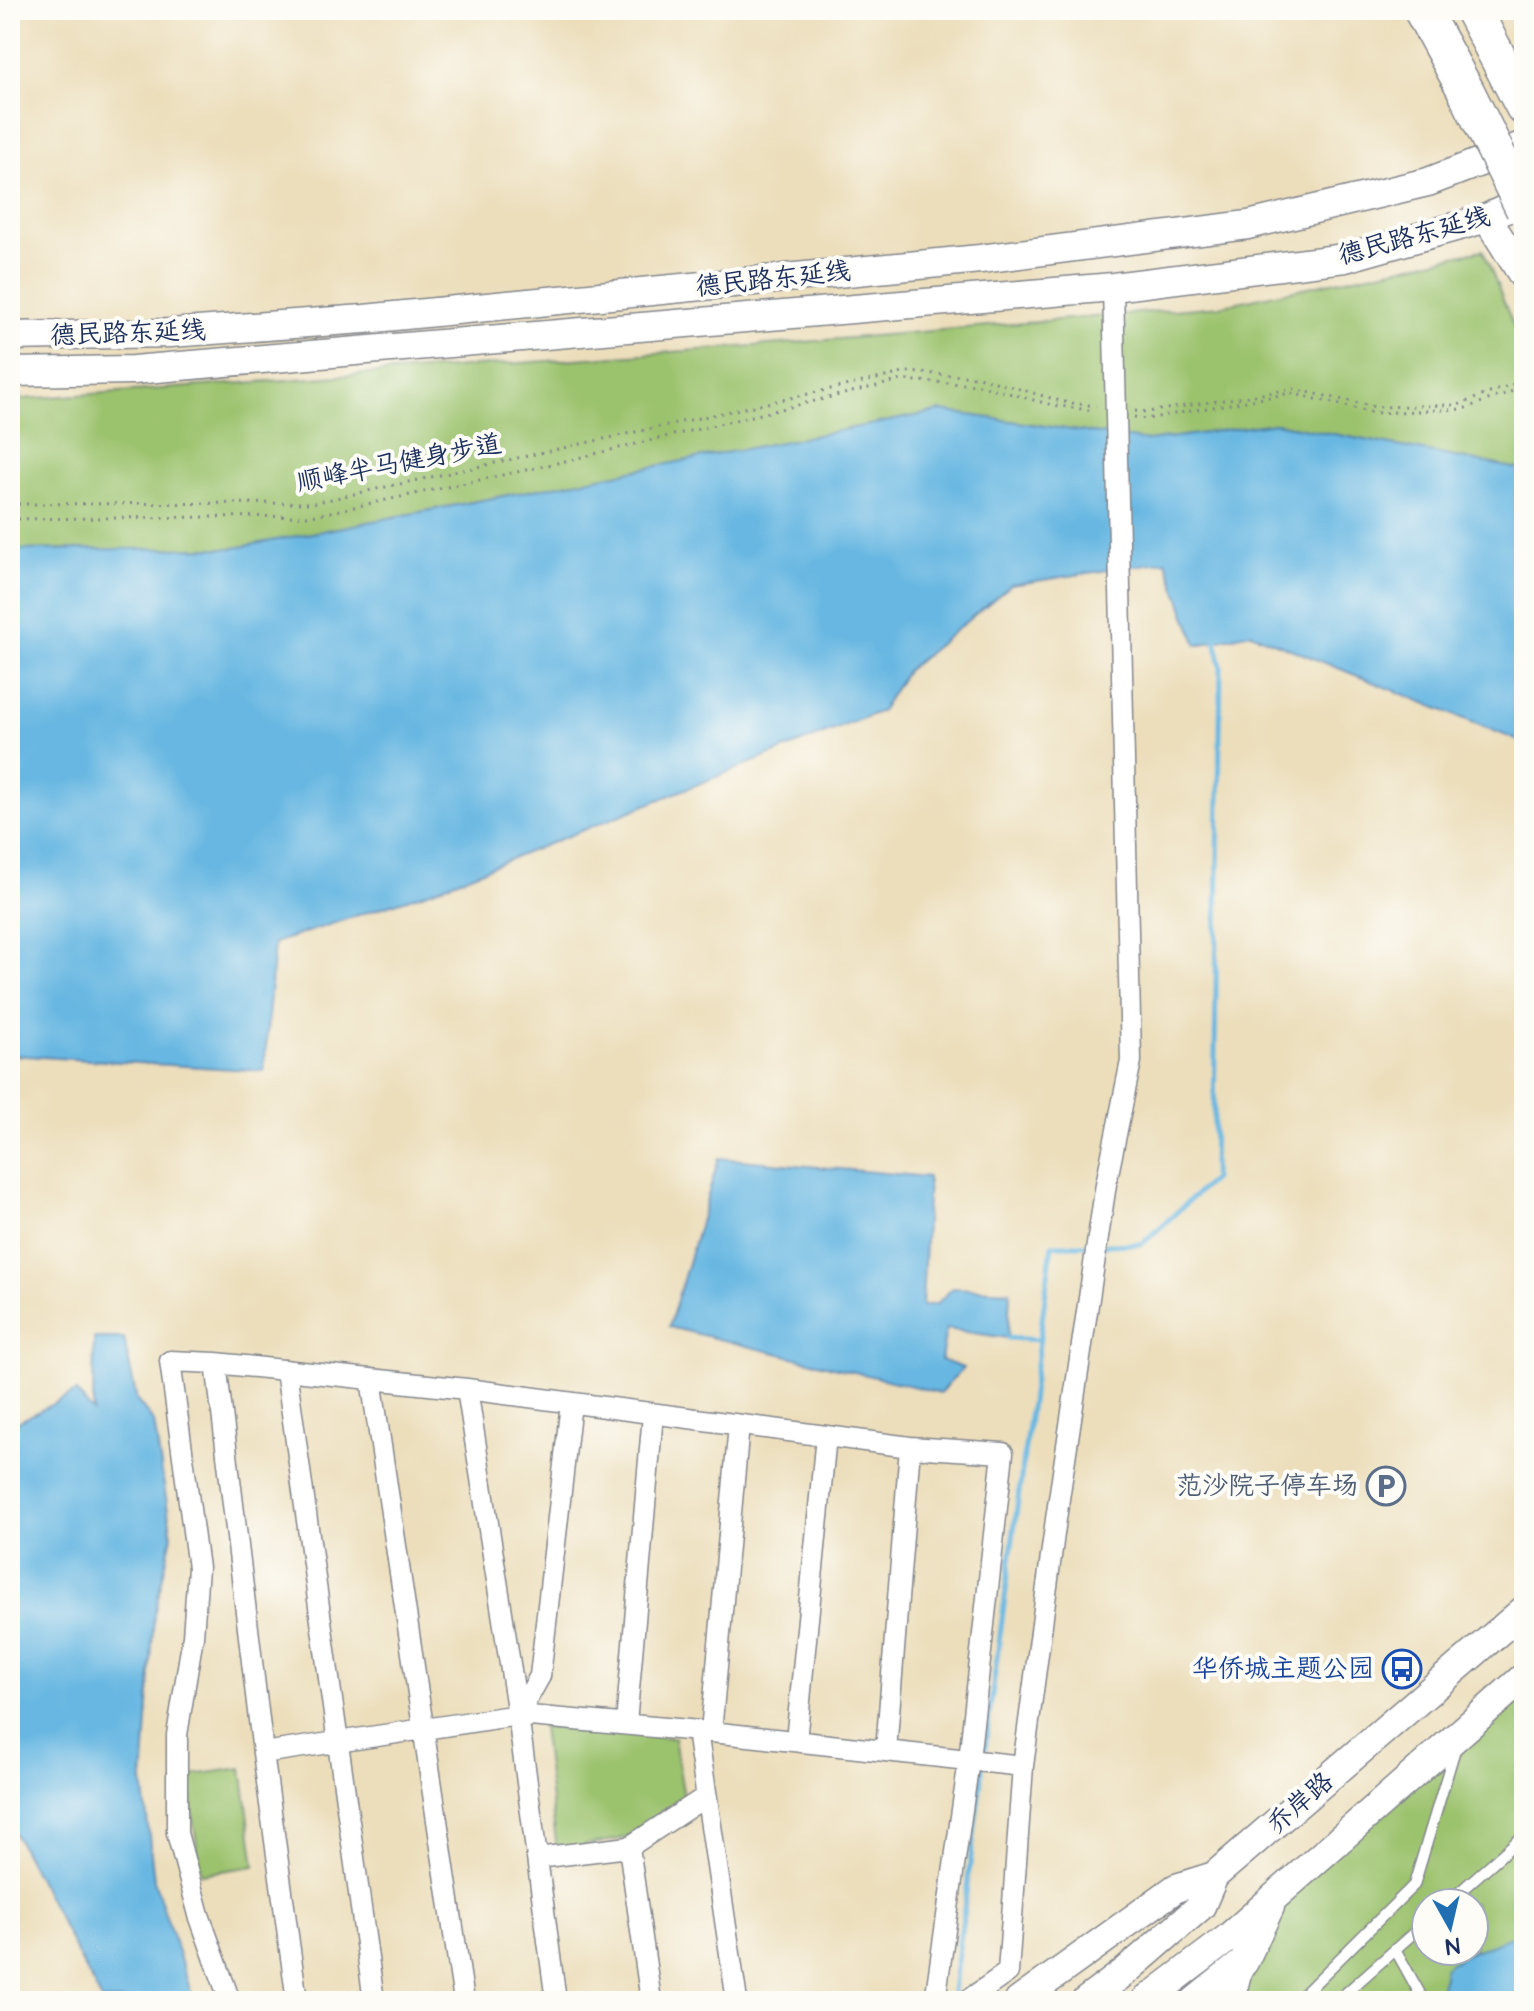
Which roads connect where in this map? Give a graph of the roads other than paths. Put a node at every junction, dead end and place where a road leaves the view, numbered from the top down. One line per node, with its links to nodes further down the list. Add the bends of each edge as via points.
1 (1422, 10): 6 (highway, bridge)
2 (1473, 10): 3 (highway)
3 (1524, 107)
4 (1524, 145): 10 (main road, 德民路东延线, via 1428,182 1263,221 1091,245 364,319 170,333)
5 (1524, 200): 7 (main road, 德民路东延线)
6 (1524, 209)
7 (1487, 218): 8 (main road); 9 (main road, 德民路东延线, via 1345,258)
8 (1524, 277)
9 (1113, 287): 11 (main road, 德民路东延线, via 133,370); 33 (street, via 1131,1061 1106,1184)
10 (10, 336)
11 (10, 372)
12 (216, 1363): 13 (street); 31 (street); 45 (street, via 170,1361 198,1568 177,1735 177,1833)
13 (286, 1370): 14 (street); 29 (street)
14 (371, 1379): 15 (street); 25 (street)
15 (467, 1389): 16 (street); 23 (street)
16 (571, 1403): 17 (street); 23 (street, via 540,1676)
17 (653, 1414): 18 (street); 24 (street)
18 (739, 1425): 19 (street); 26 (street)
19 (826, 1436): 20 (street); 28 (street)
20 (910, 1447): 30 (street); 32 (street, via 1003,1453)
21 (1524, 1610): 38 (main road, 乔岸路)
22 (1524, 1677): 27 (main road, 乔岸路)
23 (518, 1715): 24 (street); 25 (street); 37 (street)
24 (626, 1724): 26 (street)
25 (423, 1729): 29 (street); 48 (street)
26 (704, 1731): 28 (street); 34 (street)
27 (1461, 1733): 40 (main road, 乔岸路); 60 (lane, via 1414,1885)
28 (796, 1741): 30 (street)
29 (339, 1742): 31 (street); 47 (street)
30 (886, 1751): 32 (street)
31 (263, 1753): 46 (street)
32 (969, 1760): 33 (street); 52 (street)
33 (1015, 1766): 44 (street)
34 (705, 1797): 36 (street); 51 (street)
35 (1524, 1835): 39 (lane)
36 (629, 1847): 37 (street); 50 (street)
37 (537, 1858): 49 (street)
38 (1214, 1876): 55 (main road, via 1176,1888); 56 (main road, 乔岸路, via 1201,1906)
39 (1465, 1887)
40 (1275, 1895): 43 (main road); 57 (main road, 乔岸路)
41 (1410, 1936): 42 (lane)
42 (1395, 1949): 61 (lane); 62 (lane)
43 (1244, 1962): 58 (main road); 59 (street)
44 (1008, 1972): 53 (street); 54 (street)
45 (230, 2001)
46 (297, 2001)
47 (374, 2001)
48 (464, 2001)
49 (556, 2001)
50 (651, 2001)
51 (737, 2001)
52 (935, 2001)
53 (967, 2001)
54 (1007, 2001)
55 (1019, 2001)
56 (1086, 2001)
57 (1145, 2001)
58 (1195, 2001)
59 (1234, 2001)
60 (1297, 2001)
61 (1337, 2001)
62 (1424, 2001)

